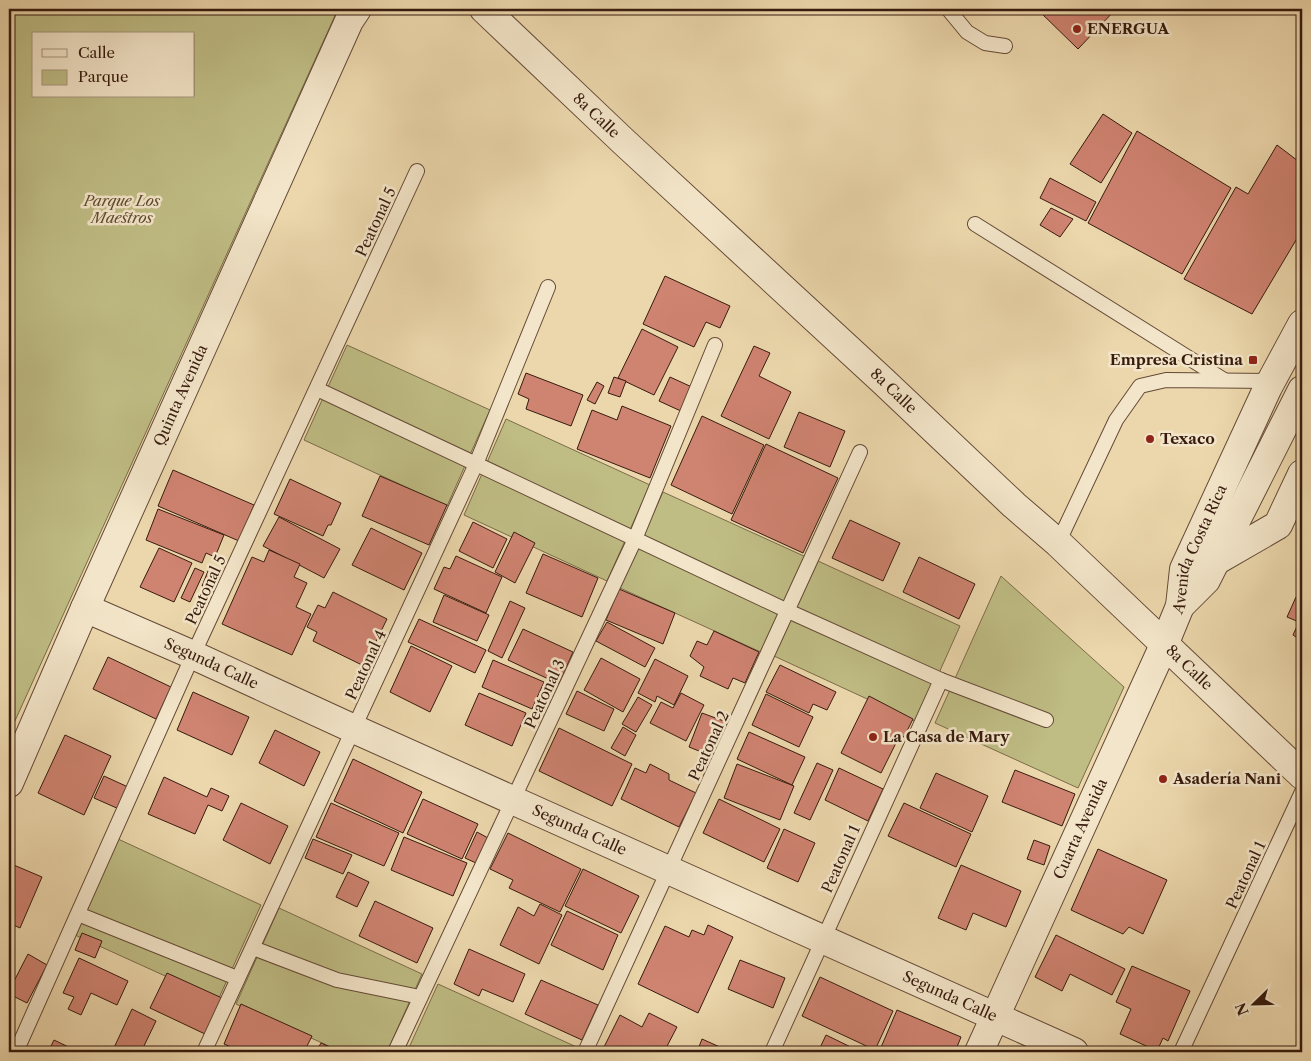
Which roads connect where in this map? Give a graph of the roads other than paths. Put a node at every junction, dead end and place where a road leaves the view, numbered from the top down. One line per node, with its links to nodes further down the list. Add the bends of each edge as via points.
1 (357, 9): 21 (street, Quinta Avenida)
2 (484, 9): 18 (street, 8a Calle, via 1014,505)
3 (948, 9): 4 (lane, via 967,32 985,43)
4 (1006, 46)
5 (417, 171): 12 (lane, Peatonal 5)
6 (974, 224): 10 (lane)
7 (548, 287): 15 (lane, Peatonal 4)
8 (1302, 324): 11 (street, Avenida Costa Rica)
9 (715, 345): 17 (lane, Peatonal 3)
10 (1225, 381): 11 (lane); 18 (lane, via 1166,380 1140,386 1116,420)
11 (1271, 381): 13 (street); 20 (street, Avenida Costa Rica, via 1184,569)
12 (317, 389): 15 (lane); 24 (lane, Peatonal 5)
13 (1301, 396): 19 (street, Avenida Costa Rica)
14 (860, 452): 22 (lane, Peatonal 2)
15 (476, 464): 17 (lane); 27 (lane, Peatonal 4)
16 (1302, 474): 19 (street, via 1278,525)
17 (636, 538): 22 (lane); 31 (lane, Peatonal 3)
18 (1058, 542): 23 (street, 8a Calle)
19 (1214, 562): 20 (street, Avenida Costa Rica, via 1206,580)
20 (1180, 606): 23 (street, Cuarta Avenida)
21 (85, 608): 24 (street, Segunda Calle); 29 (street, Quinta Avenida)
22 (788, 611): 25 (lane); 32 (lane, Peatonal 2)
23 (1164, 645): 28 (street, 8a Calle); 38 (street, Cuarta Avenida)
24 (193, 655): 27 (street, Segunda Calle); 33 (lane, Peatonal 5)
25 (940, 680): 26 (lane); 34 (lane, Peatonal 1)
26 (1046, 720)
27 (354, 729): 31 (street, Segunda Calle); 35 (lane, Peatonal 4)
28 (1302, 775)
29 (9, 783)
30 (1302, 792): 46 (lane, Peatonal 1)
31 (513, 800): 32 (street, Segunda Calle); 37 (lane, Peatonal 3)
32 (669, 871): 34 (street, Segunda Calle); 42 (lane, Peatonal 2)
33 (78, 914): 36 (lane); 39 (lane, Peatonal 5)
34 (823, 939): 38 (street, Segunda Calle); 43 (lane, Peatonal 1)
35 (253, 948): 36 (lane, Peatonal 4); 37 (lane, via 337,980)
36 (238, 978): 40 (lane, Peatonal 4)
37 (420, 997): 41 (lane, Peatonal 3)
38 (995, 1016): 44 (street, Cuarta Avenida); 45 (street, Segunda Calle)
39 (16, 1052)
40 (204, 1052)
41 (395, 1052)
42 (585, 1052)
43 (772, 1052)
44 (978, 1052)
45 (1074, 1052)
46 (1181, 1052)

